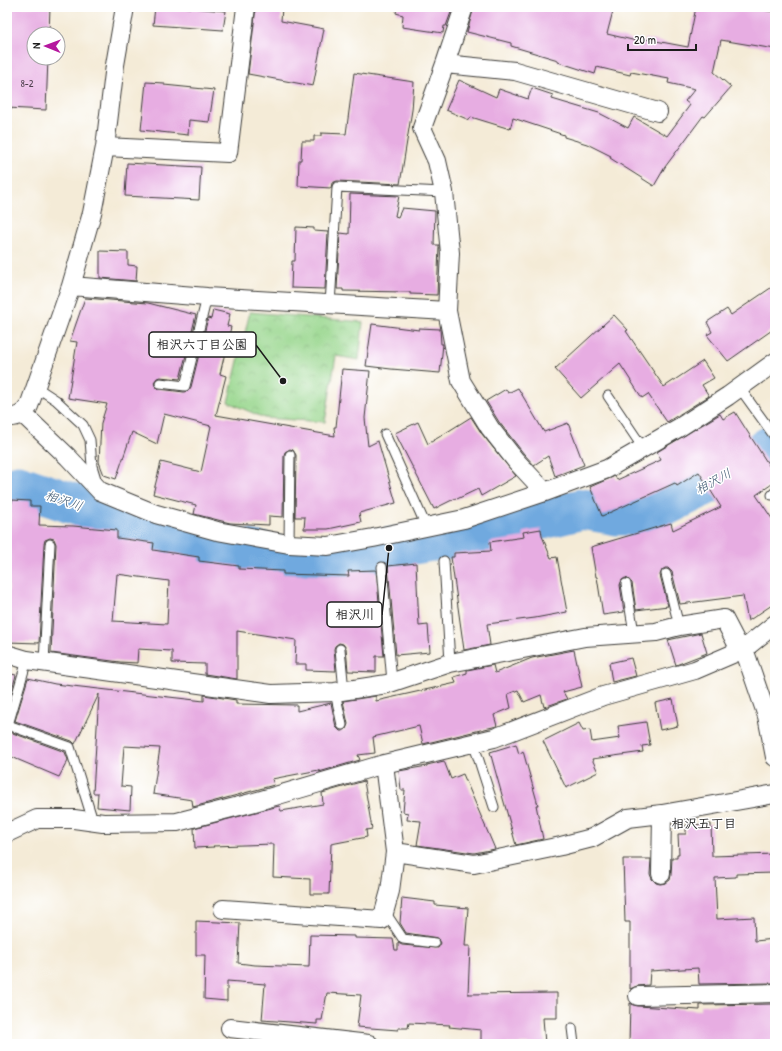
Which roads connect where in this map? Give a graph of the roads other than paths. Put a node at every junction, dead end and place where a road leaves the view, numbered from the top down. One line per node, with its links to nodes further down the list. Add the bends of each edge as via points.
1 (125, 7): 6 (street)
2 (246, 7): 6 (street, via 228,153)
3 (464, 7): 4 (street)
4 (445, 64): 5 (street, via 515,71); 7 (street, via 422,128 437,161)
5 (658, 112)
6 (105, 147): 8 (street, via 92,213)
7 (444, 192): 10 (lane, via 337,187); 11 (street, via 450,253)
8 (71, 286): 9 (street); 14 (street)
9 (207, 297): 10 (street); 13 (lane, via 185,386)
10 (330, 305): 11 (street)
11 (447, 311): 23 (street, via 461,381 490,428)
12 (775, 362): 15 (street)
13 (160, 383)
14 (36, 387): 17 (street, via 29,406); 22 (lane, via 56,400 83,425 90,440 92,466)
15 (739, 387): 19 (lane); 20 (street, via 680,427)
16 (608, 396): 20 (lane)
17 (15, 416): 22 (street, via 68,457)
18 (385, 434): 24 (lane)
19 (774, 436)
20 (643, 448): 23 (street, via 607,469)
21 (290, 455): 26 (lane)
22 (100, 491): 26 (street, via 156,514 217,531)
23 (545, 492): 24 (street, via 464,518)
24 (426, 526): 26 (street, via 328,546)
25 (50, 544): 37 (lane)
26 (289, 544)
27 (444, 561): 38 (lane)
28 (382, 567): 39 (lane)
29 (666, 574): 32 (lane)
30 (626, 584): 33 (lane)
31 (775, 624): 35 (street)
32 (679, 626): 33 (street, via 656,632); 35 (street, via 724,619 736,642)
33 (634, 633): 38 (street, via 585,638)
34 (340, 649): 40 (lane)
35 (744, 649): 42 (street, via 695,670 603,696 494,738); 43 (street, via 767,716)
36 (7, 654): 37 (street)
37 (36, 661): 40 (street, via 271,694); 48 (lane, via 8,725 70,746)
38 (450, 662): 39 (street)
39 (392, 682): 40 (street)
40 (340, 692): 41 (lane)
41 (342, 725)
42 (473, 742): 44 (street); 46 (lane)
43 (775, 757)
44 (384, 764): 48 (street, via 178,822); 50 (street)
45 (775, 794): 47 (street)
46 (494, 807)
47 (662, 814): 50 (street, via 628,818 592,838 474,864); 51 (street)
48 (93, 821): 49 (street, via 37,819)
49 (7, 833)
50 (395, 852): 53 (street, via 390,890)
51 (661, 874)
52 (223, 909): 53 (street, via 382,920)
53 (384, 910): 54 (lane, via 403,938)
54 (435, 943)
55 (775, 993): 56 (street)
56 (638, 996)
57 (230, 1028): 59 (street)
58 (572, 1028): 60 (lane)
59 (370, 1044)
60 (574, 1044)

